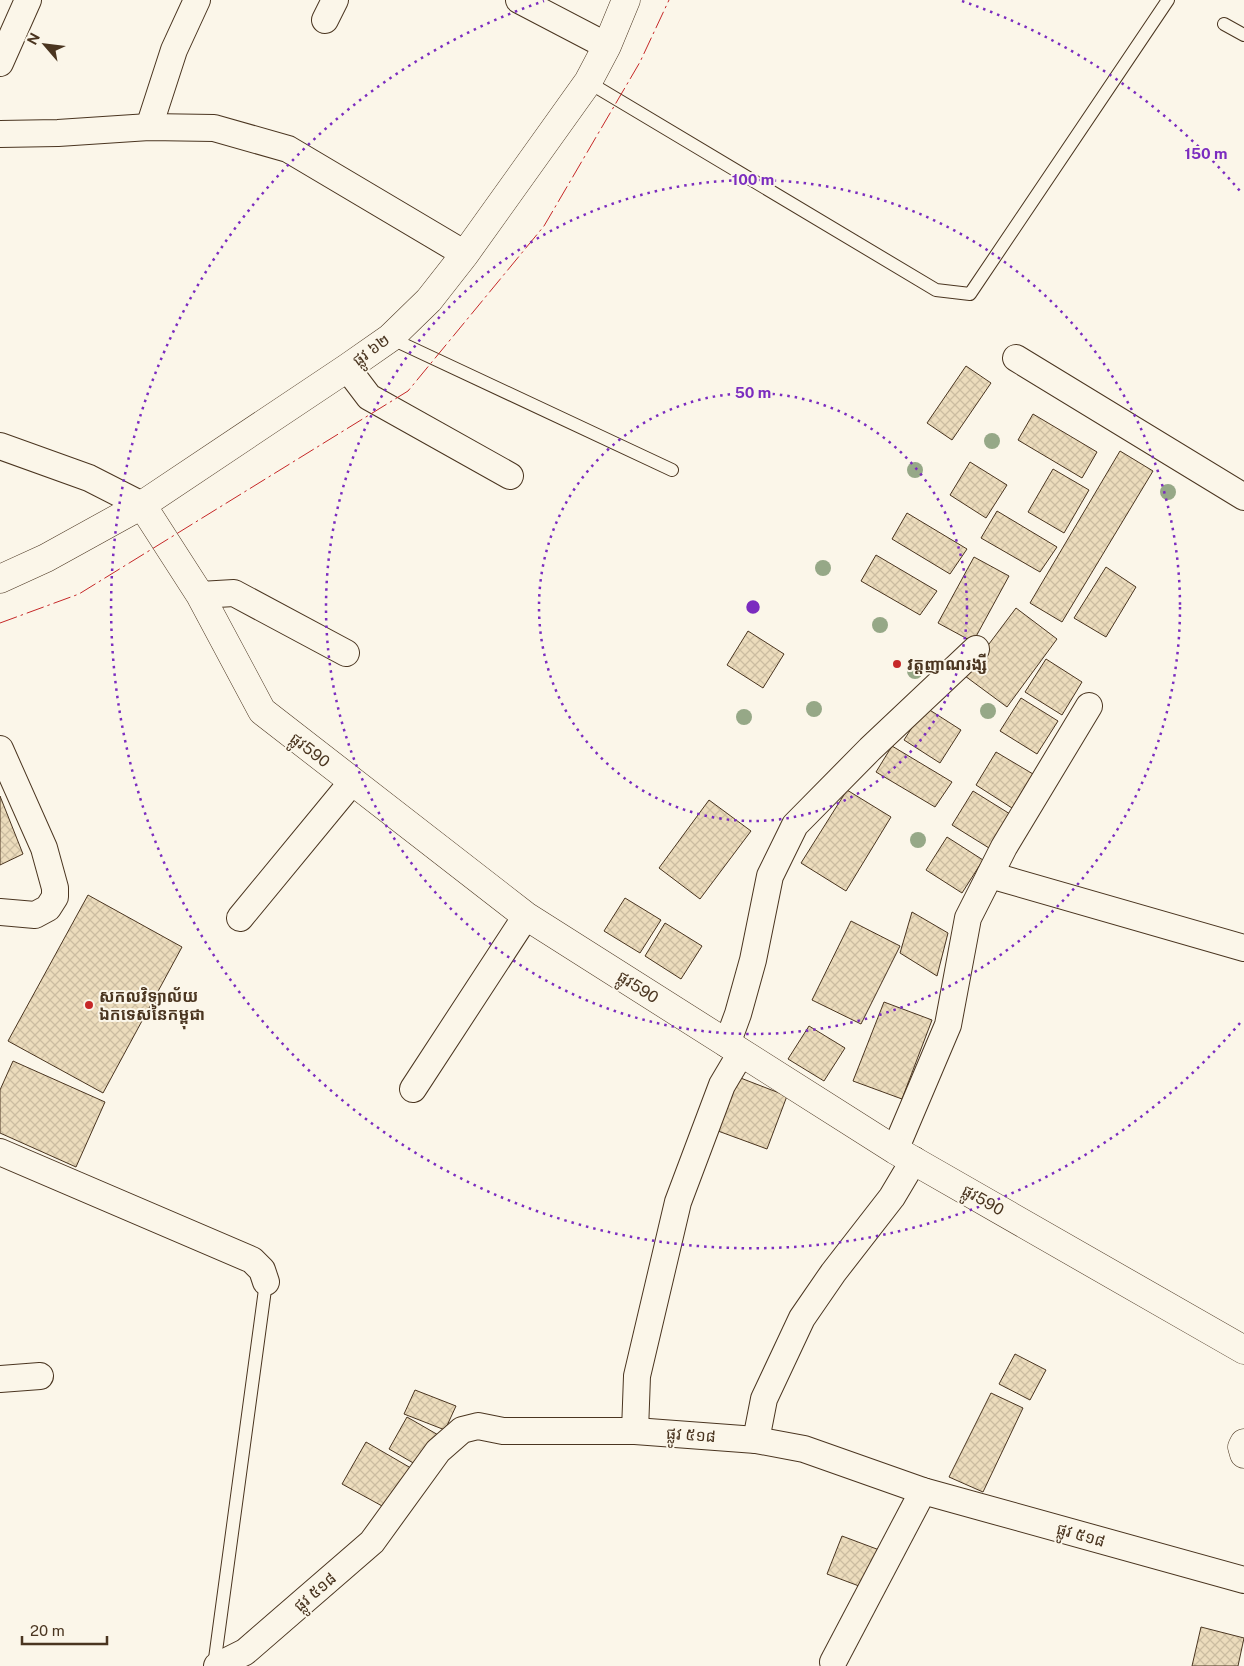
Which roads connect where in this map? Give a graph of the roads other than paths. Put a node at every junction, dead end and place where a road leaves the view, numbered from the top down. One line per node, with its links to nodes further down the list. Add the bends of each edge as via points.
1 (28, 0): 9 (street)
2 (197, 0): 11 (street, via 174,50)
3 (519, 0): 8 (street)
4 (626, 0): 8 (street, ផ្លូវ ៦២)
5 (1168, 0): 10 (lane, via 970,294 936,290)
6 (1224, 24): 7 (lane)
7 (1244, 35)
8 (607, 46): 10 (street, ផ្លូវ ៦២)
9 (0, 63)
10 (588, 82): 13 (street, ផ្លូវ ៦២)
11 (150, 127): 12 (street); 13 (street, via 214,128 288,149)
12 (0, 134)
13 (466, 254): 14 (street, ផ្លូវ ៦២, via 429,300)
14 (390, 338): 16 (street, ផ្លូវ ៦២); 18 (lane)
15 (1016, 358): 20 (street)
16 (347, 368): 19 (street, via 369,398); 21 (street, ផ្លូវ ៦២)
17 (0, 446): 21 (street, via 89,478)
18 (672, 470)
19 (510, 476)
20 (1244, 497)
21 (142, 505): 22 (street, ផ្លូវ ៦២, via 46,558); 23 (street, ផ្លូវ590)
22 (0, 579)
23 (200, 595): 25 (street, via 234,593); 28 (street, ផ្លូវ590, via 262,712)
24 (976, 649): 34 (street, via 795,825 770,876 738,1014)
25 (346, 654)
26 (1089, 706): 29 (street)
27 (0, 749): 30 (street, via 44,848 56,888 55,898 48,908 35,915)
28 (352, 782): 31 (street, ផ្លូវ590); 32 (street)
29 (990, 875): 33 (street); 37 (street, via 968,918 948,1025)
30 (0, 912)
31 (526, 916): 34 (street, ផ្លូវ590); 35 (street)
32 (240, 918)
33 (1244, 948)
34 (734, 1049): 37 (street, ផ្លូវ590); 42 (street, via 678,1202 637,1376)
35 (413, 1089)
36 (0, 1152): 38 (street, via 252,1260 262,1270)
37 (904, 1155): 39 (street, ផ្លូវ590); 43 (street, via 892,1197 802,1318 764,1399)
38 (266, 1282): 49 (lane)
39 (1244, 1350)
40 (40, 1376): 41 (street)
41 (0, 1379)
42 (635, 1431): 43 (street, ផ្លូវ ៥១៨); 49 (street, ផ្លូវ ៥១៨, via 503,1431 478,1426 462,1430 438,1451 372,1542 245,1652)
43 (756, 1440): 46 (street, ផ្លូវ ៥១៨, via 804,1449)
44 (1244, 1443): 45 (street)
45 (1244, 1454)
46 (923, 1491): 47 (street, ផ្លូវ ៥១៨); 48 (street)
47 (1244, 1580)
48 (833, 1662)
49 (215, 1666)

